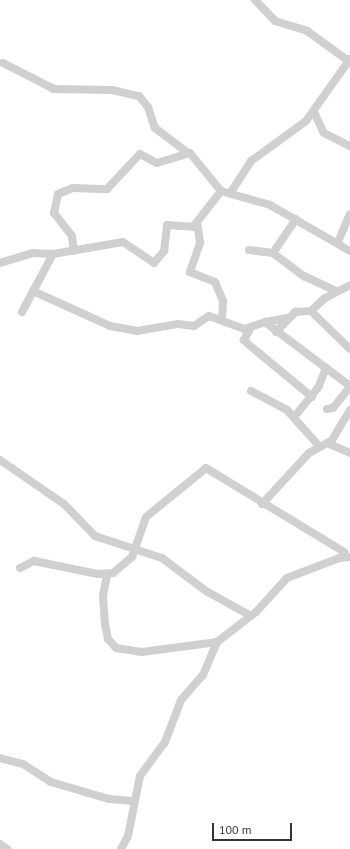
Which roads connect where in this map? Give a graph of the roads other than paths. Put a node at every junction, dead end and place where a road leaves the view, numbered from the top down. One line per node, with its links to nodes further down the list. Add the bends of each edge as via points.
1 (255, 0): 2 (street, via 275,21 307,31)
2 (350, 61): 4 (street)
3 (3, 63): 6 (street, via 54,89 112,90 140,96 148,107 154,128)
4 (314, 112): 5 (street, via 324,133); 8 (street, via 300,127 282,136 251,161)
5 (350, 146)
6 (187, 152): 7 (street); 13 (street, via 157,163 140,154 107,189 72,188 58,194 54,213)
7 (221, 190): 8 (street); 11 (street)
8 (232, 192): 10 (street, via 270,205)
9 (350, 214): 12 (street)
10 (296, 219): 12 (street); 16 (street)
11 (196, 227): 13 (street, via 167,225 164,251 154,263 123,242); 25 (street, via 200,243 190,272 215,282 223,301)
12 (338, 242): 15 (street)
13 (75, 248): 17 (street)
14 (249, 250): 16 (street)
15 (350, 251)
16 (273, 253): 21 (street, via 304,276)
17 (53, 254): 18 (street, via 33,253); 20 (street)
18 (0, 263)
19 (350, 285): 21 (street)
20 (33, 291): 23 (street); 25 (street, via 110,326 137,331 178,324 194,326 209,316)
21 (336, 291): 22 (street)
22 (311, 310): 24 (street, via 299,311); 29 (street)
23 (22, 312)
24 (288, 318): 26 (street); 28 (street)
25 (222, 319): 27 (street)
26 (265, 322): 27 (street); 28 (street)
27 (250, 329): 33 (street, via 244,340)
28 (276, 332): 30 (street)
29 (350, 349)
30 (326, 368): 31 (street, via 338,374); 33 (street)
31 (350, 387): 34 (street)
32 (251, 391): 37 (street)
33 (312, 396): 37 (street)
34 (336, 406): 35 (street); 36 (street)
35 (327, 409)
36 (348, 412): 38 (street, via 336,436)
37 (295, 416): 38 (street)
38 (323, 444): 39 (street); 41 (street)
39 (350, 453)
40 (0, 460): 42 (street, via 64,504 95,536)
41 (262, 504): 42 (street, via 206,468 146,517 139,528); 43 (street)
42 (136, 550): 45 (street, via 128,563); 46 (street, via 162,558 206,591)
43 (346, 554): 46 (street, via 288,578)
44 (20, 568): 45 (street, via 34,561)
45 (107, 575): 47 (street, via 103,609 111,645 142,652)
46 (251, 616): 47 (street)
47 (218, 642): 49 (street, via 203,675 181,700 164,742 140,776)
48 (0, 758): 49 (street, via 23,764 51,782 109,799)
49 (133, 801): 52 (street, via 128,836)
50 (0, 844): 51 (street)
51 (7, 849)
52 (121, 849)

